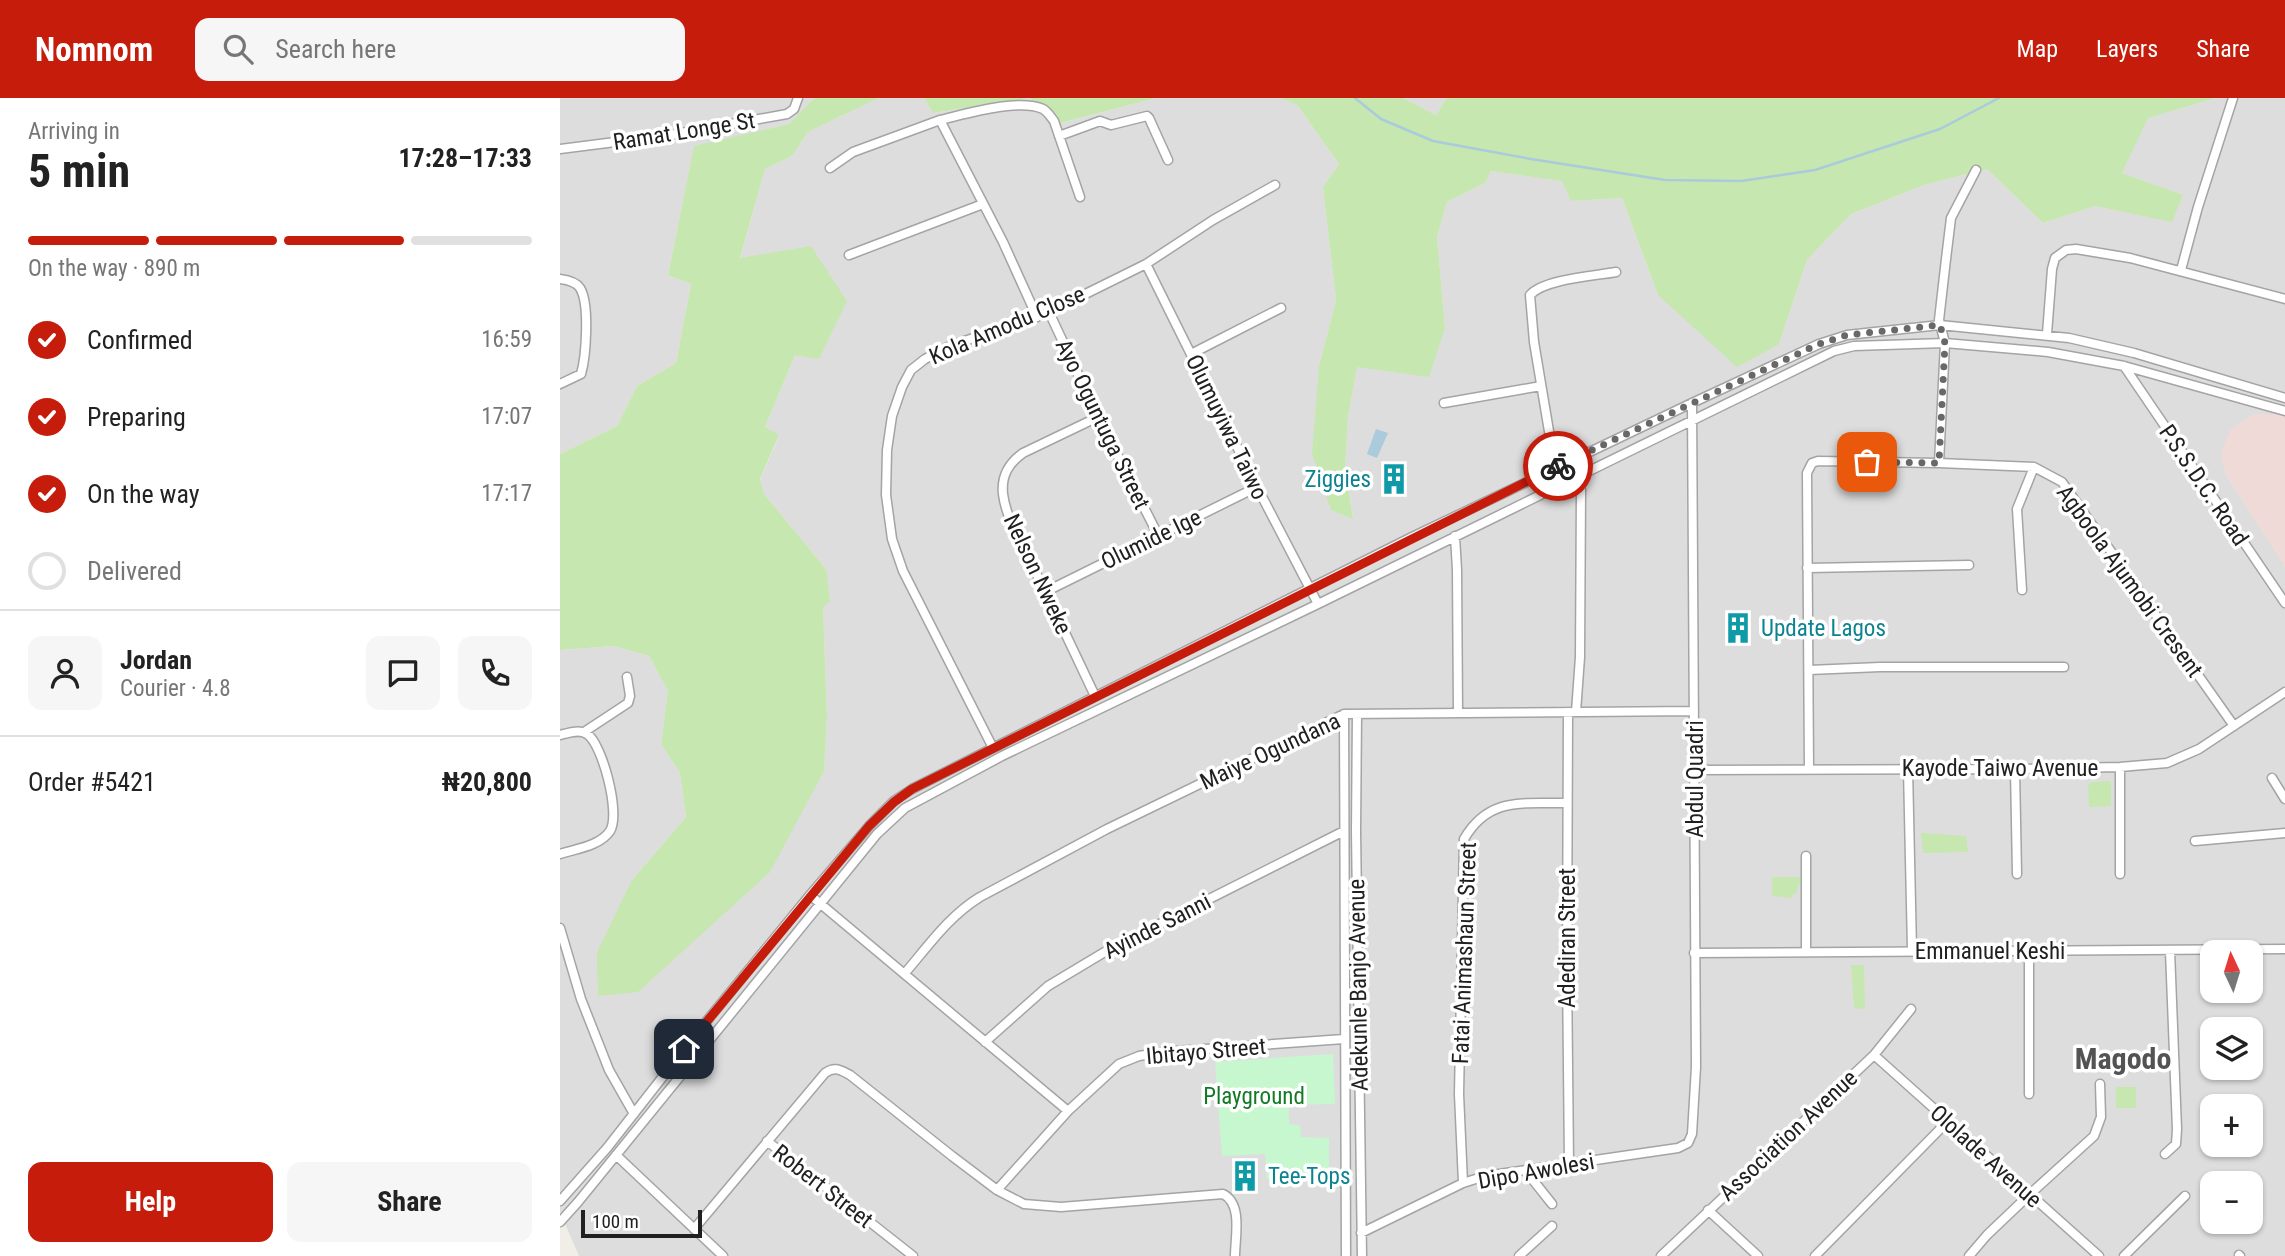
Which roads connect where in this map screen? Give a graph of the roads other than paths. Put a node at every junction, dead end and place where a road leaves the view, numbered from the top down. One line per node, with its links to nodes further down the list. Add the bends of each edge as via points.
1 (798, 98): 5 (street, Ramat Longe St, via 787,114)
2 (2232, 98): 14 (street)
3 (940, 120): 4 (street, via 1008,106 1034,106 1046,111); 7 (street, via 853,152); 11 (street)
4 (1059, 136): 6 (street, via 1100,121 1111,125 1147,116); 10 (street)
5 (560, 149)
6 (1168, 160)
7 (830, 168)
8 (1976, 170): 21 (street, via 1951,218)
9 (1275, 185): 13 (street, Kola Amodu Close)
10 (1080, 197)
11 (983, 204): 12 (street); 20 (street)
12 (849, 255)
13 (1146, 264): 19 (street, Kola Amodu Close); 25 (street, Olumuyiwa Taiwo)
14 (2181, 270): 17 (street); 22 (street, via 2066,250 2055,258 2052,269)
15 (1616, 272): 28 (street, via 1550,284 1530,295)
16 (560, 279): 27 (street, via 574,282 585,299 584,362 580,374)
17 (2285, 299)
18 (1281, 308): 25 (street)
19 (1049, 312): 20 (street, Kola Amodu Close); 33 (street, Ayo Oguntuga Street)
20 (1037, 317): 62 (street, Kola Amodu Close, via 950,346 911,370 892,416 887,450 886,495 902,571)
21 (1940, 325): 22 (street); 23 (street); 31 (street, via 1847,335)
22 (2047, 334): 24 (street)
23 (1945, 343): 26 (street, via 2048,352); 34 (street, via 1854,346 1834,351); 35 (street)
24 (2125, 351): 26 (street); 29 (street)
25 (1191, 354): 38 (street, Olumuyiwa Taiwo)
26 (2124, 366): 32 (street); 47 (street, P.S.S.D.C. Road)
27 (560, 384)
28 (1541, 386): 30 (street); 36 (street)
29 (2285, 398)
30 (1444, 403)
31 (1692, 403): 34 (street, Abdul Quadri); 36 (street)
32 (2285, 411)
33 (1098, 417): 40 (street, Ayo Oguntuga Street); 46 (street, Nelson Nweke, via 1023,453 1006,470 1005,504)
34 (1694, 419): 41 (street); 54 (street, Abdul Quadri)
35 (1939, 463): 37 (street, Agboola Ajumobi Cresent); 43 (street, Agboola Ajumobi Cresent, via 1812,463 1807,473)
36 (1555, 467): 44 (street)
37 (2034, 467): 45 (street, via 2017,509); 59 (street, Agboola Ajumobi Cresent, via 2062,482)
38 (1256, 487): 40 (street, Olumide Ige); 44 (street, Olumuyiwa Taiwo)
39 (1581, 490): 55 (street, Adediran Street, via 1580,657)
40 (1158, 535): 46 (street, Olumide Ige)
41 (1455, 536): 48 (street); 56 (street)
42 (1969, 565): 43 (street)
43 (1807, 568): 50 (street, Agboola Ajumobi Cresent)
44 (1309, 590): 48 (street, Olumuyiwa Taiwo); 53 (street)
45 (2022, 590)
46 (1045, 592): 53 (street, Nelson Nweke)
47 (2285, 603)
48 (1318, 604): 79 (street, via 1002,756 905,808 877,834)
49 (2064, 667): 50 (street)
50 (1809, 670): 64 (street, Agboola Ajumobi Cresent)
51 (627, 677): 60 (street, via 628,703)
52 (2285, 692): 59 (street, Kayode Taiwo Avenue)
53 (1094, 696): 62 (street)
54 (1694, 711): 55 (street, Maiye Ogundana); 67 (street, Abdul Quadri)
55 (1572, 712): 56 (street, Maiye Ogundana); 70 (street, Adediran Street)
56 (1458, 713): 57 (street, Maiye Ogundana)
57 (1357, 714): 58 (street, Maiye Ogundana); 115 (street, Adekunle Banjo Avenue)
58 (1344, 715): 71 (street, Adekunle Banjo Avenue); 87 (street, Maiye Ogundana, via 1107,829 980,897 948,922)
59 (2234, 726): 63 (street, Kayode Taiwo Avenue, via 2175,761)
60 (584, 732): 61 (street); 74 (street, via 594,740 614,798 615,816 610,832 602,838)
61 (560, 736)
62 (993, 748): 78 (street, via 894,802)
63 (2120, 767): 66 (street, Kayode Taiwo Avenue); 77 (street)
64 (1809, 769): 65 (street, Kayode Taiwo Avenue); 67 (street, Kayode Taiwo Avenue)
65 (1908, 769): 66 (street, Kayode Taiwo Avenue); 81 (street)
66 (2015, 769): 76 (street)
67 (1695, 771): 86 (street, Abdul Quadri)
68 (2272, 778): 69 (street)
69 (2285, 799)
70 (1567, 803): 101 (street, Adediran Street); 103 (street, Fatai Animashaun Street, via 1496,809 1474,823 1464,839)
71 (1344, 831): 89 (street, Adekunle Banjo Avenue); 90 (street, Ayinde Sanni, via 1096,957 1048,986)
72 (2285, 833): 73 (street)
73 (2195, 841)
74 (560, 854)
75 (1806, 856): 85 (street)
76 (2017, 874)
77 (2120, 874)
78 (810, 895): 79 (street); 95 (street)
79 (820, 904): 87 (street); 100 (street)
80 (560, 928): 95 (street, via 604,1058)
81 (1912, 950): 83 (street, Emmanuel Keshi); 85 (street, Emmanuel Keshi)
82 (2285, 950): 84 (street, Emmanuel Keshi)
83 (2029, 951): 84 (street, Emmanuel Keshi); 93 (street)
84 (2170, 951): 99 (street, via 2177,1129 2176,1144)
85 (1806, 952): 86 (street, Emmanuel Keshi)
86 (1694, 953): 98 (street, Abdul Quadri, via 1692,1134)
87 (905, 973): 90 (street)
88 (1911, 1009): 91 (street, Association Avenue)
89 (1344, 1039): 94 (street, Ibitayo Street, via 1139,1056 1119,1064); 119 (street, Adekunle Banjo Avenue)
90 (985, 1042): 94 (street)
91 (1874, 1055): 96 (street, Ololade Avenue); 111 (street, Association Avenue)
92 (2100, 1084): 107 (street, via 2101,1117 2094,1136)
93 (2029, 1094)
94 (1068, 1111): 105 (street, Ibitayo Street)
95 (634, 1114): 104 (street)
96 (1948, 1121): 107 (street, Ololade Avenue); 124 (street)
97 (767, 1141): 105 (street, via 825,1073 840,1069); 114 (street); 117 (street, Robert Street)
98 (1678, 1149): 101 (street, Dipo Awolesi)
99 (2165, 1154)
100 (616, 1155): 106 (street); 114 (street)
101 (1569, 1163): 102 (street, Dipo Awolesi)
102 (1525, 1170): 103 (street, Dipo Awolesi); 110 (street)
103 (1463, 1183): 115 (street, Dipo Awolesi)
104 (574, 1186): 106 (street); 109 (street)
105 (998, 1190): 118 (street, via 1024,1204 1061,1207 1223,1194 1236,1214)
106 (585, 1194): 112 (street)
107 (2029, 1195): 125 (street); 126 (street, Ololade Avenue)
108 (2185, 1196): 127 (street)
109 (560, 1200)
110 (1552, 1204)
111 (1708, 1210): 122 (street, Association Avenue); 123 (street)
112 (560, 1222)
113 (1552, 1226): 121 (street)
114 (694, 1229): 116 (street)
115 (1362, 1233): 120 (street, Adekunle Banjo Avenue)
116 (723, 1256)
117 (913, 1256)
118 (1235, 1256)
119 (1346, 1256)
120 (1362, 1256)
121 (1519, 1256)
122 (1661, 1256)
123 (1758, 1256)
124 (1815, 1256)
125 (1969, 1256)
126 (2099, 1256)
127 (2124, 1256)

